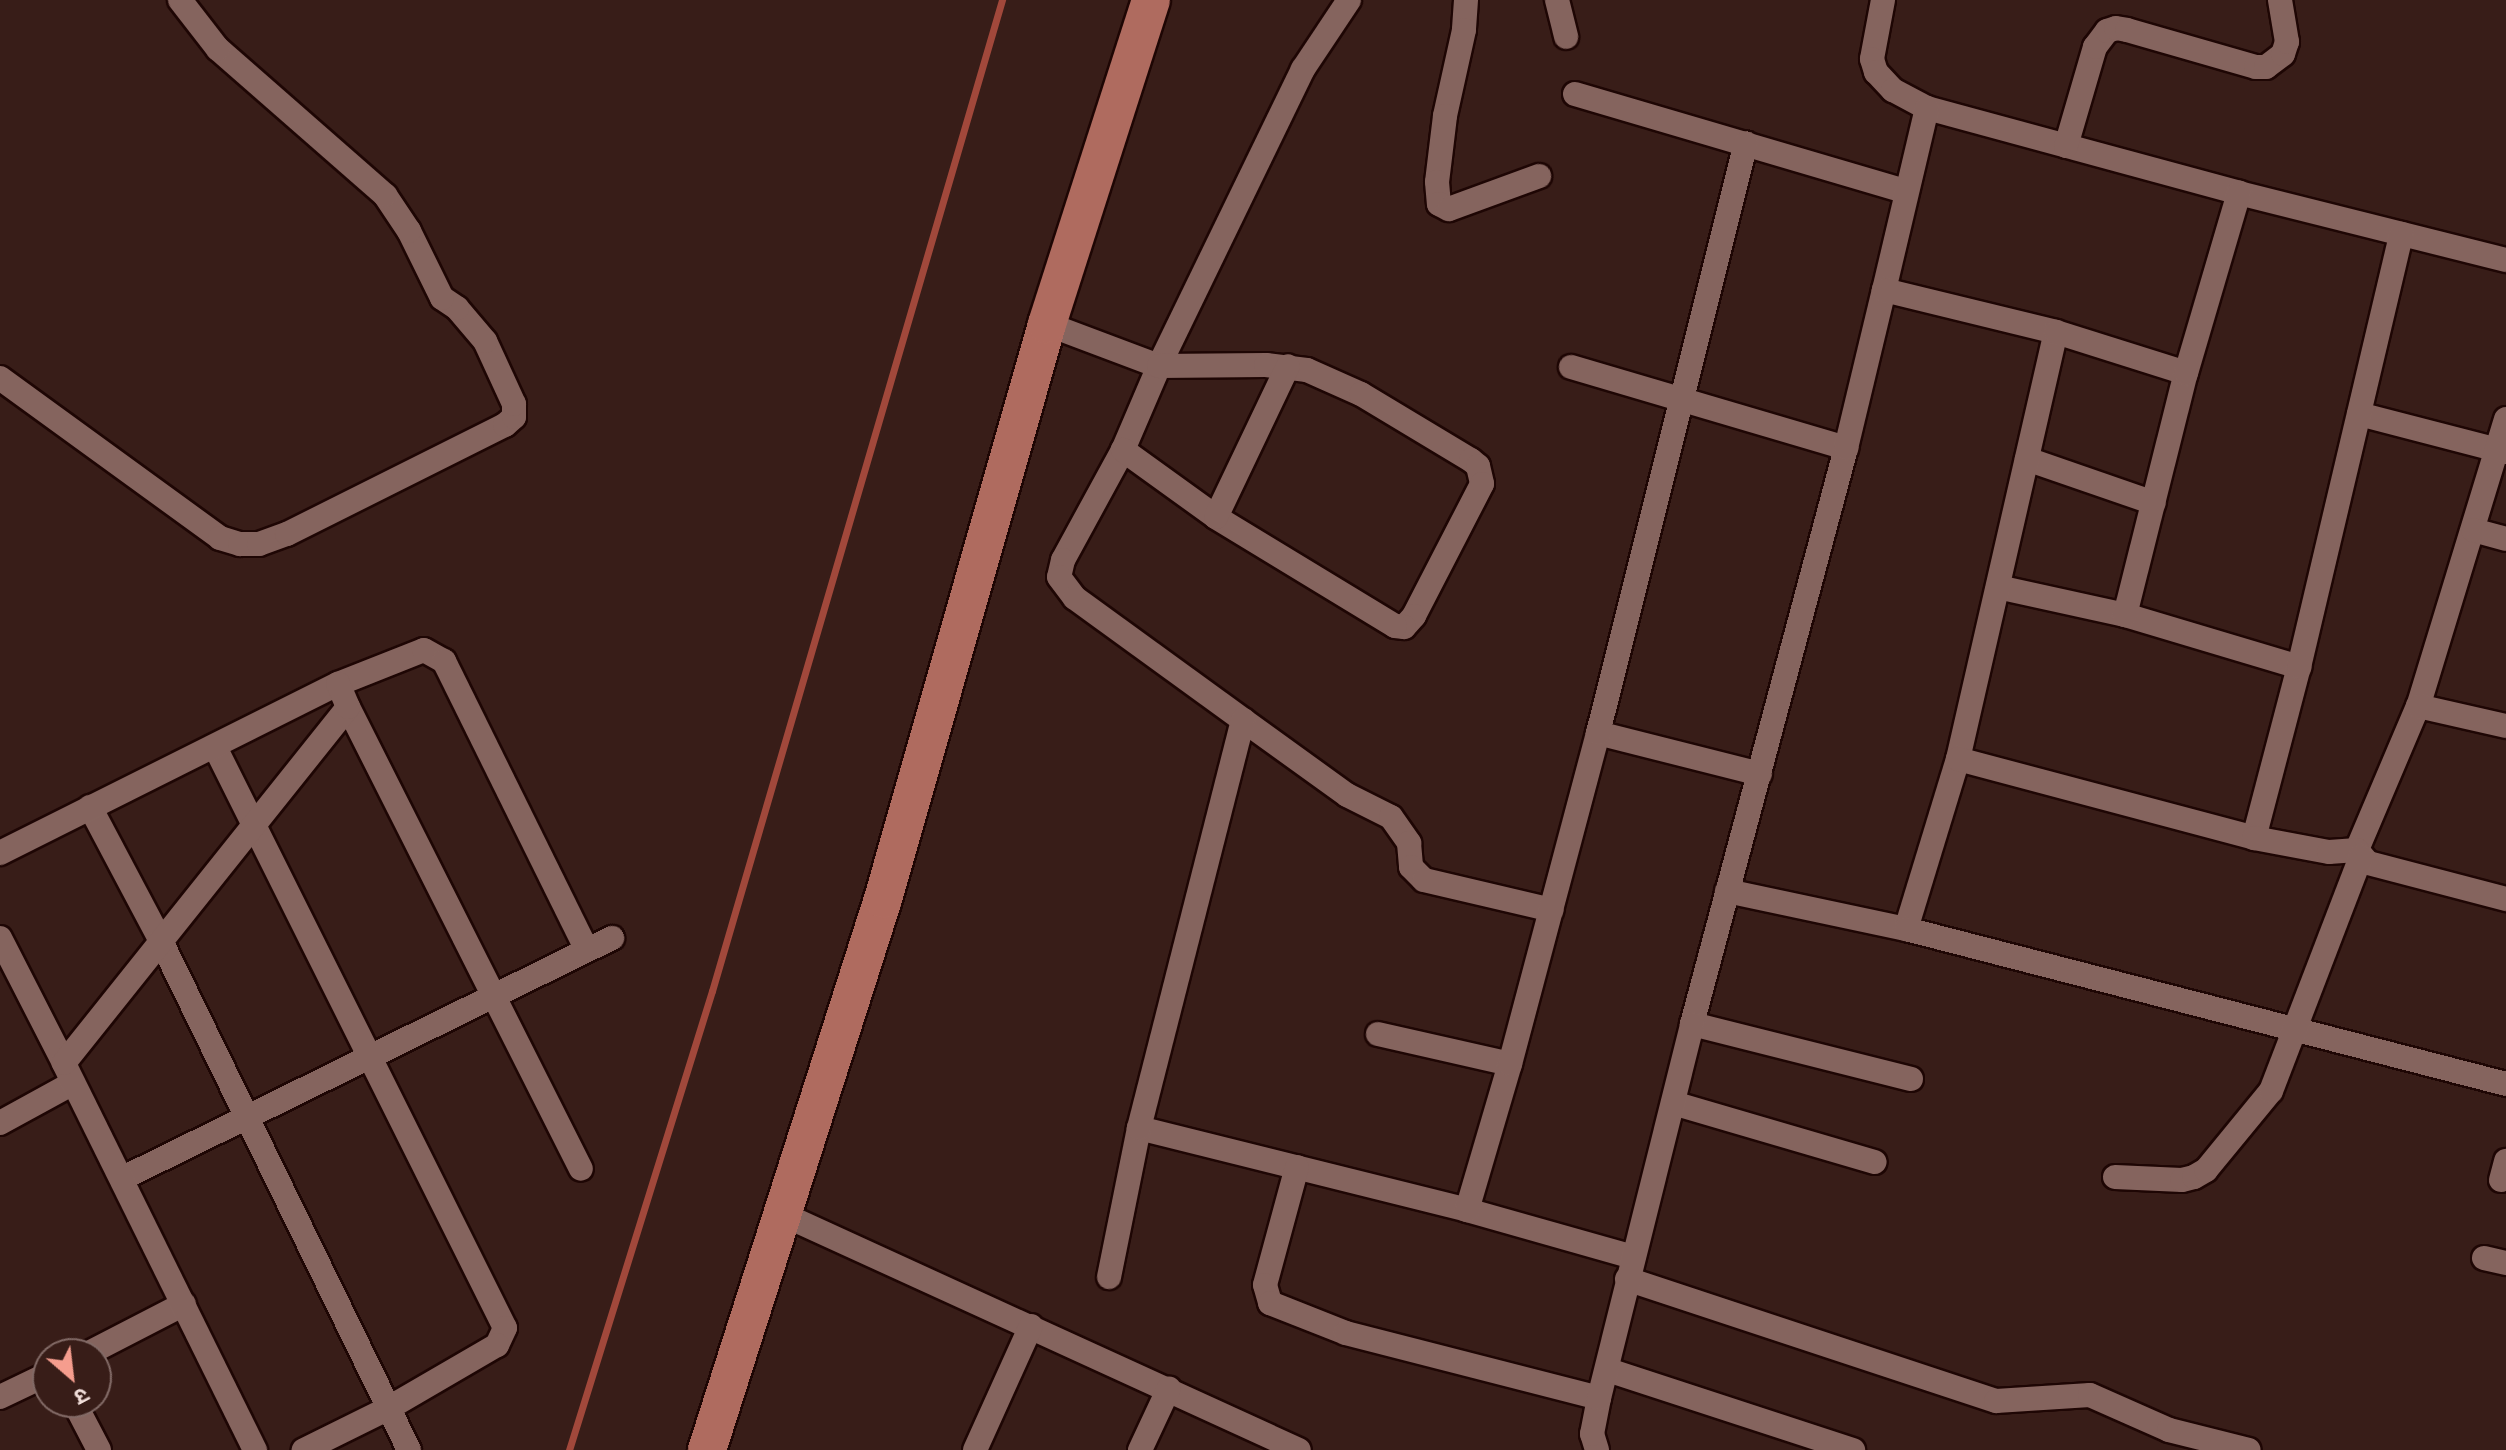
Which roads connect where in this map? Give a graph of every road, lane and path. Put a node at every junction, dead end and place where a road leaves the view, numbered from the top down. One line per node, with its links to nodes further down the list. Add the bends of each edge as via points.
1 (180, 0): 25 (street, via 218,49 385,195 442,298 485,341 514,404 514,417 287,534 240,544 220,538)
2 (1151, 0): 19 (main road)
3 (1349, 0): 21 (street, via 1303,69)
4 (1466, 0): 13 (street, via 1445,116 1439,204 1449,209)
5 (1557, 0): 8 (street)
6 (1883, 0): 10 (street, via 1872,59 1876,72 1893,90)
7 (2280, 0): 12 (street, via 2287,42 2283,54 2266,67 2127,30 2107,31 2095,47)
8 (1566, 37)
9 (1575, 94): 11 (street)
10 (1927, 108): 12 (street); 14 (street)
11 (1746, 143): 14 (street); 26 (street)
12 (2066, 146): 15 (street)
13 (1539, 176)
14 (1905, 191): 18 (street)
15 (2239, 193): 16 (street); 24 (street)
16 (2401, 234): 17 (street); 27 (street)
17 (2506, 260)
18 (1884, 290): 20 (street); 29 (street)
19 (1047, 324): 21 (street); 81 (main road, via 883,899)
20 (2056, 332): 24 (street); 32 (street)
21 (1159, 366): 22 (street); 30 (street)
22 (1288, 366): 34 (street); 34 (street, via 1361,394 1471,460 1481,474 1478,496 1404,627 1388,623)
23 (1571, 367): 26 (street)
24 (2186, 373): 33 (street)
25 (0, 378)
26 (1682, 399): 29 (street); 45 (street)
27 (2359, 414): 31 (street); 39 (street)
28 (2506, 419): 31 (street)
29 (1846, 448): 48 (street)
30 (1123, 450): 34 (street); 43 (street, via 1063,560 1059,577 1075,598)
31 (2502, 451): 35 (street)
32 (2027, 459): 33 (street); 37 (street)
33 (2154, 503): 38 (street)
34 (1216, 517)
35 (2473, 530): 36 (street); 41 (street)
36 (2506, 539)
37 (1998, 587): 38 (street); 47 (street)
38 (2125, 615): 39 (street)
39 (2299, 667): 51 (street)
40 (338, 684): 42 (street); 46 (street); 61 (street, via 424,650 444,661)
41 (2418, 706): 44 (street); 53 (street)
42 (348, 707): 50 (street); 62 (street)
43 (1243, 720): 56 (street, via 1347,795 1391,817 1409,843 1411,867 1424,880); 74 (street)
44 (2506, 726)
45 (1598, 733): 48 (street); 56 (street)
46 (215, 747): 49 (street); 50 (street)
47 (1958, 759): 51 (street); 57 (street)
48 (1760, 774): 54 (street)
49 (90, 807): 52 (street); 60 (street)
50 (253, 822): 60 (street); 66 (street)
51 (2254, 838): 53 (street)
52 (0, 853)
53 (2359, 853): 55 (street, via 2368,863); 64 (street)
54 (1727, 891): 57 (street); 63 (street)
55 (2506, 899)
56 (1552, 910): 67 (street)
57 (1906, 929): 64 (street)
58 (0, 938): 68 (street)
59 (612, 938): 61 (street)
60 (161, 941): 68 (street); 72 (street)
61 (587, 950): 62 (street)
62 (491, 997): 66 (street); 77 (street)
63 (1692, 1024): 69 (street); 71 (street)
64 (2294, 1031): 70 (street); 78 (street, via 2271,1091 2206,1170 2182,1180)
65 (1378, 1034): 67 (street)
66 (369, 1057): 72 (street); 92 (street, via 505,1328 497,1345)
67 (1510, 1064): 80 (street)
68 (68, 1073): 73 (street); 79 (street)
69 (1911, 1079)
70 (2506, 1084)
71 (1673, 1103): 75 (street); 82 (street)
72 (245, 1119): 79 (street); 92 (street)
73 (0, 1123)
74 (1139, 1128): 76 (street); 83 (street)
75 (1875, 1162)
76 (1297, 1167): 80 (street); 91 (street, via 1265,1285 1270,1303 1346,1333)
77 (581, 1169)
78 (2115, 1177)
79 (123, 1178): 84 (street)
80 (1467, 1210): 82 (street)
81 (782, 1214): 85 (street); 99 (main road)
82 (1630, 1268): 87 (street); 94 (street, via 1996,1401 2090,1395)
83 (1109, 1277)
84 (184, 1304): 86 (street); 96 (street)
85 (1031, 1326): 89 (street); 100 (street)
86 (112, 1341)
87 (1608, 1370): 91 (street); 104 (street)
88 (32, 1382): 90 (street)
89 (1169, 1388): 101 (street); 102 (street)
90 (0, 1397)
91 (1599, 1398): 103 (street, via 1592,1434)
92 (387, 1409): 97 (street); 98 (street)
93 (82, 1418): 95 (street)
94 (2167, 1440): 105 (street)
95 (99, 1450)
96 (255, 1450)
97 (304, 1450)
98 (409, 1450)
99 (707, 1450)
100 (975, 1450)
101 (1140, 1450)
102 (1299, 1450)
103 (1597, 1450)
104 (1853, 1450)
105 (2249, 1450)

